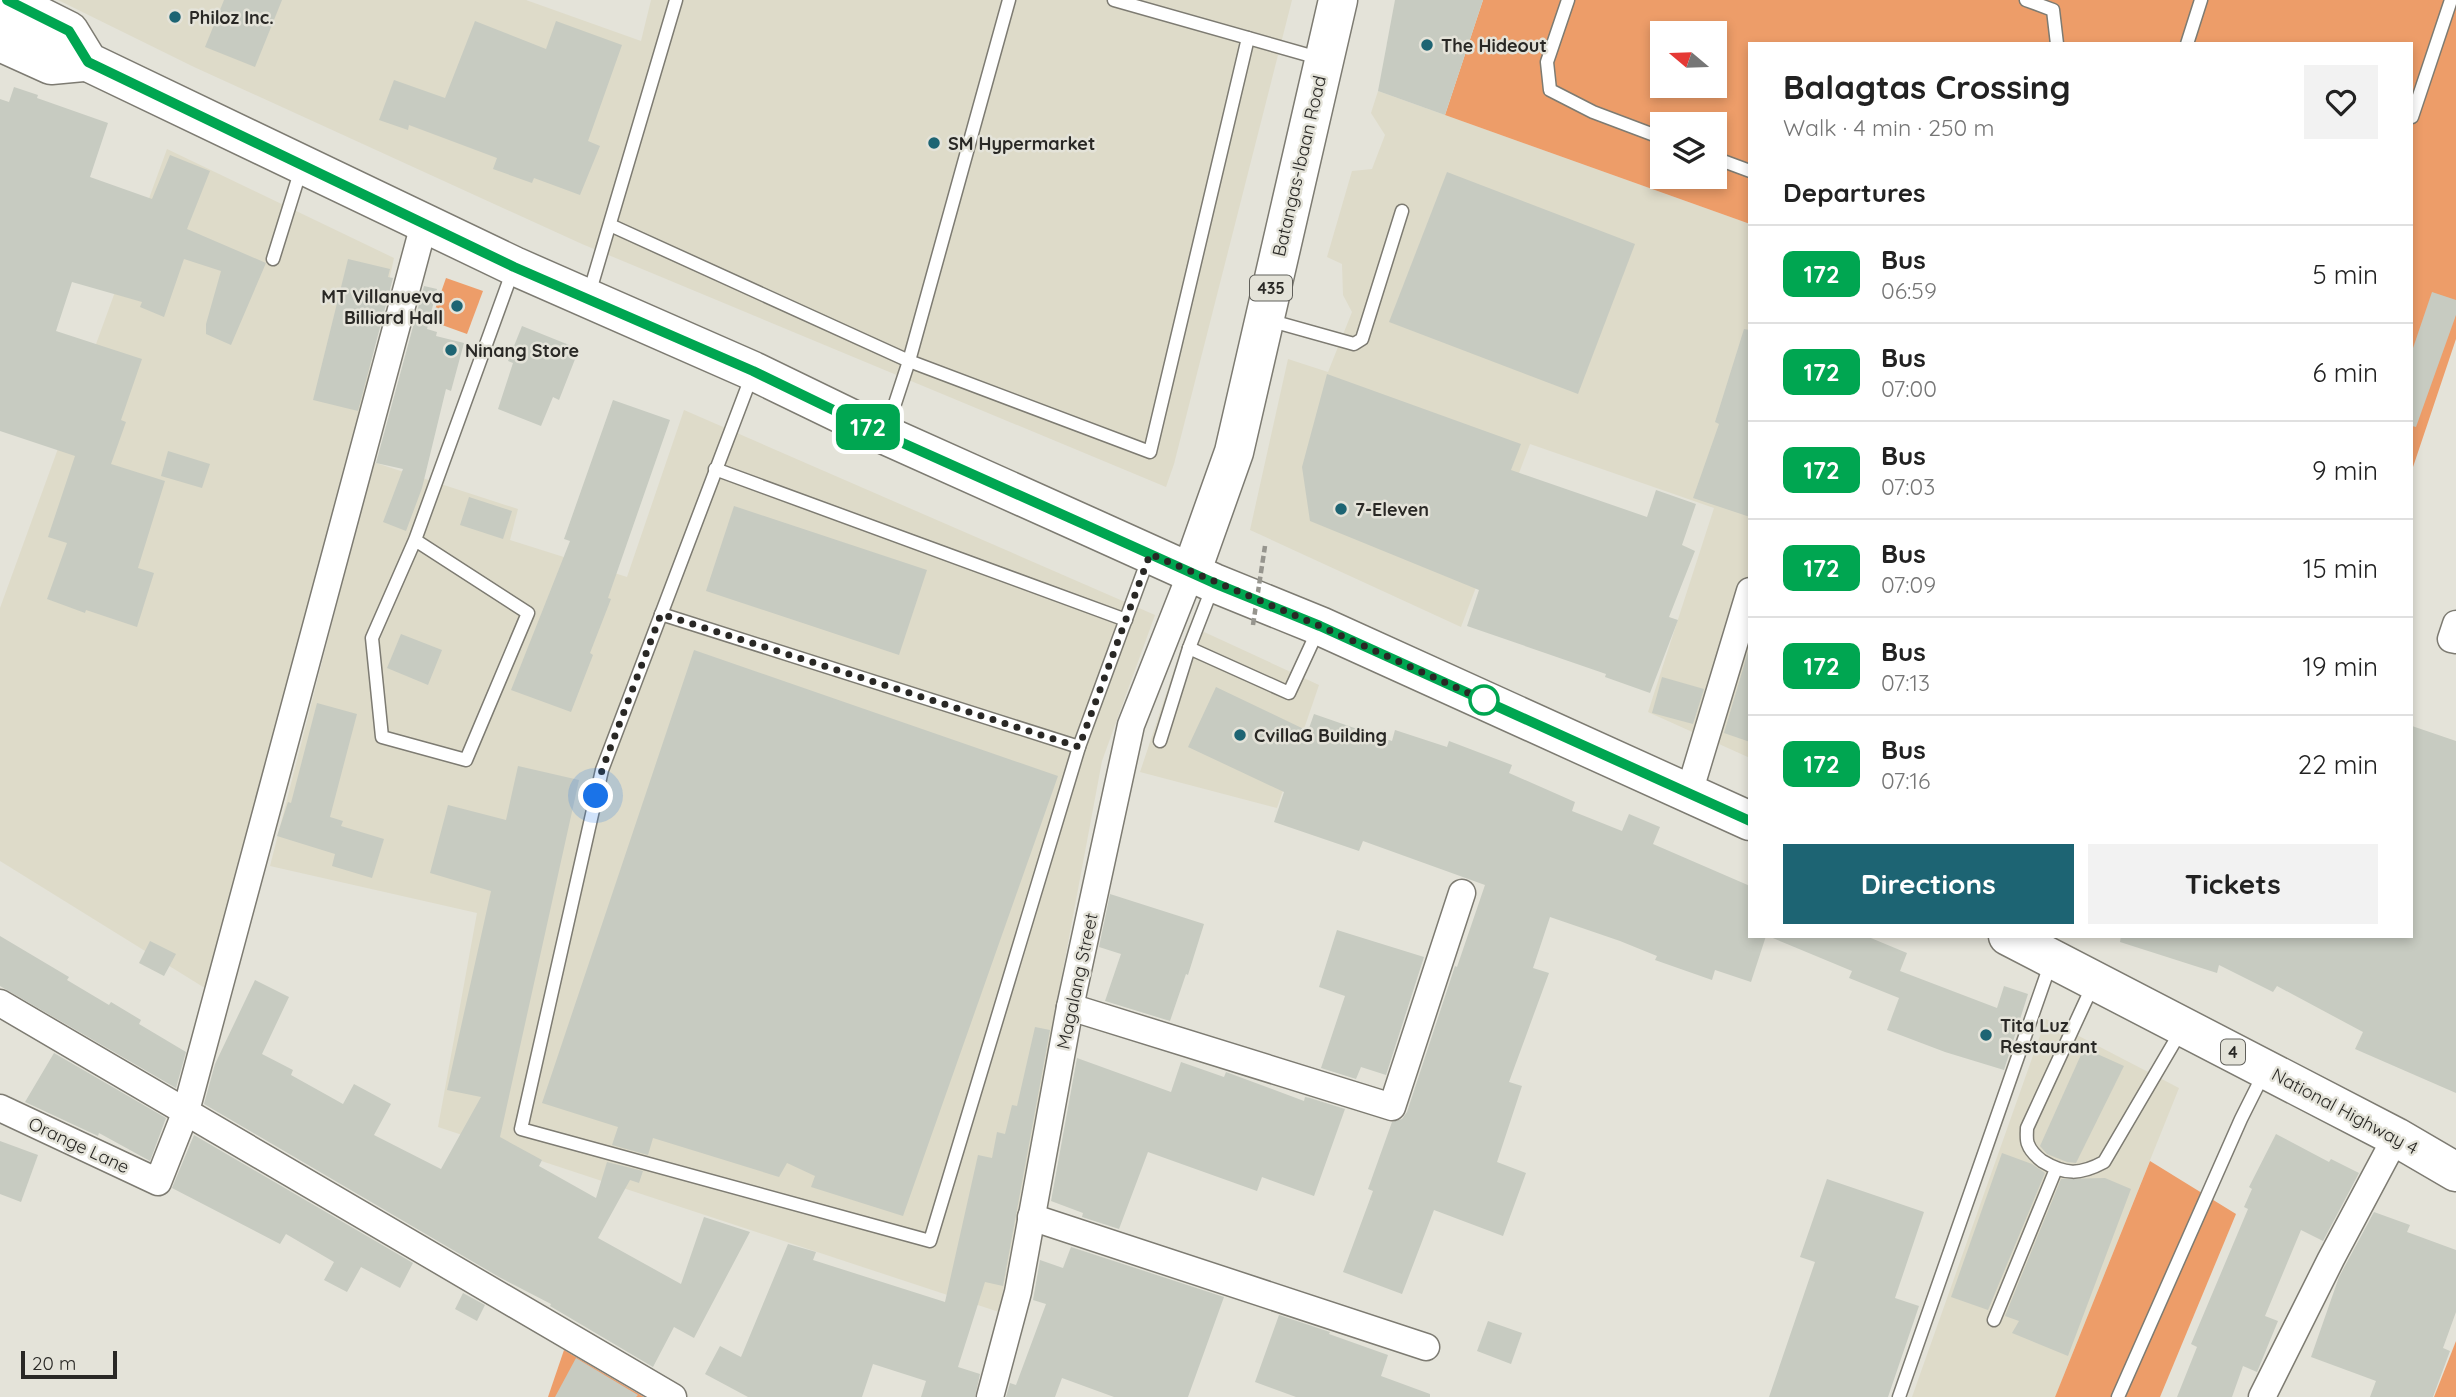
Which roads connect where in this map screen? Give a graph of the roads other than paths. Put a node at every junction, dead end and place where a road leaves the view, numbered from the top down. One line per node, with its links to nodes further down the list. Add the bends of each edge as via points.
1 (7, 0): 16 (main road, via 69,31)
2 (676, 0): 24 (lane)
3 (1009, 0): 29 (lane)
4 (1114, 0): 11 (lane)
5 (1338, 0): 15 (main road, Batangas-Ibaan Road / 435)
6 (1568, 0): 18 (lane, via 1547,62 1550,90)
7 (2026, 0): 13 (lane, via 2053,10)
8 (2201, 0): 14 (lane)
9 (2451, 0): 17 (lane)
10 (0, 19): 16 (main road)
11 (1248, 38): 15 (lane); 29 (lane, via 1150,452)
12 (0, 42): 16 (main road)
13 (2057, 42)
14 (2188, 42)
15 (1324, 60): 28 (main road, Batangas-Ibaan Road / 435)
16 (70, 63): 19 (main road)
17 (2413, 114)
18 (1650, 133)
19 (302, 163): 23 (main road); 25 (lane)
20 (1727, 163): 21 (lane)
21 (1748, 171)
22 (1402, 211): 28 (lane, via 1362,339 1354,344)
23 (424, 225): 26 (main road); 56 (street)
24 (610, 225): 27 (lane); 29 (lane)
25 (273, 259)
26 (514, 267): 27 (main road); 33 (lane)
27 (587, 297): 30 (main road)
28 (1264, 319): 35 (main road, Batangas-Ibaan Road / 435)
29 (909, 361): 31 (lane)
30 (753, 371): 31 (main road); 32 (lane)
31 (885, 435): 34 (main road)
32 (715, 469): 37 (lane); 38 (lane)
33 (415, 540): 33 (lane, via 528,613 466,760 382,737 372,638)
34 (1150, 554): 35 (main road); 38 (lane)
35 (1203, 578): 40 (main road); 42 (lane); 52 (street, Magalang Street, via 1131,725)
36 (1748, 598): 45 (street)
37 (661, 614): 44 (lane); 44 (lane, via 602,770 521,1129 930,1241)
38 (1126, 620): 44 (lane)
39 (2456, 624): 41 (street, via 2451,639)
40 (1320, 626): 42 (lane, via 1289,693); 45 (main road)
41 (2456, 640)
42 (1189, 648): 43 (lane)
43 (1160, 741)
44 (1079, 747)
45 (1689, 793): 46 (main road)
46 (1748, 820)
47 (1462, 893): 52 (street, via 1392,1107)
48 (2012, 938): 49 (main road, National Highway 4 / 4)
49 (2052, 958): 50 (main road, National Highway 4 / 4); 65 (lane)
50 (2095, 980): 53 (main road, National Highway 4 / 4); 58 (lane, via 2027,1128 2028,1144 2038,1158)
51 (0, 1003): 56 (street)
52 (1070, 1007): 60 (street, Magalang Street)
53 (2184, 1026): 54 (main road, National Highway 4 / 4); 58 (lane, via 2104,1162 2073,1172)
54 (2265, 1069): 57 (main road, National Highway 4 / 4); 66 (lane)
55 (0, 1108): 56 (street, Orange Lane, via 159,1182)
56 (186, 1111): 63 (street)
57 (2396, 1137): 59 (main road, National Highway 4 / 4); 67 (street)
58 (2056, 1169): 61 (lane)
59 (2456, 1172)
60 (1031, 1217): 62 (street); 64 (street, Magalang Street, via 1018,1292)
61 (1994, 1320)
62 (1426, 1348)
63 (673, 1397)
64 (990, 1397)
65 (1899, 1397)
66 (2118, 1397)
67 (2262, 1397)

